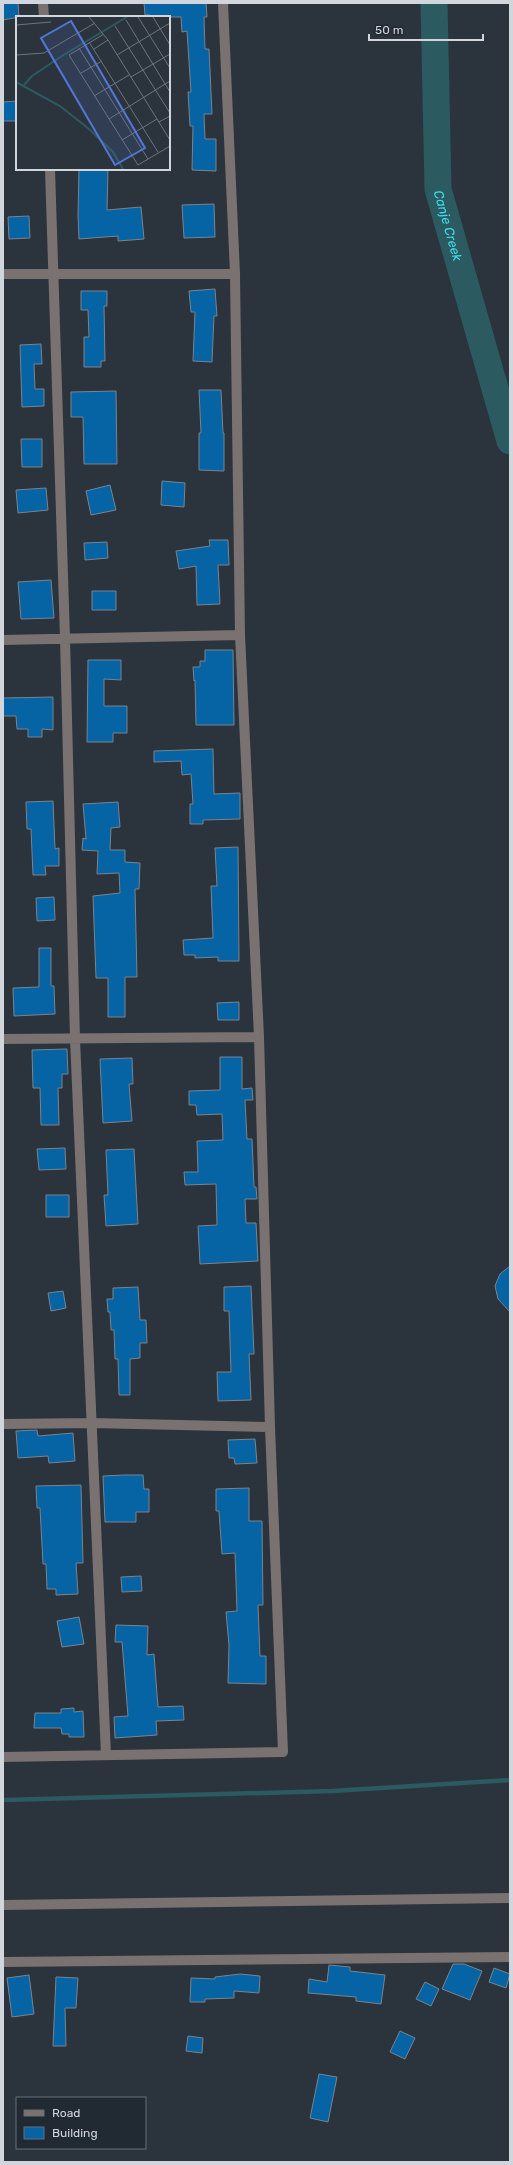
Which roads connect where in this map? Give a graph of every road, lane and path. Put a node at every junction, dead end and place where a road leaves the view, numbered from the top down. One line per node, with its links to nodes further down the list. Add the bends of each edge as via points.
1 (43, 3): 3 (street)
2 (222, 3): 7 (street)
3 (44, 16)
4 (50, 170): 6 (street)
5 (3, 274): 6 (street)
6 (54, 274): 7 (street); 9 (street)
7 (235, 274): 8 (street)
8 (240, 635): 9 (street); 11 (street)
9 (66, 638): 10 (street); 13 (street)
10 (3, 640)
11 (259, 1037): 13 (street); 16 (street)
12 (3, 1039): 13 (street)
13 (75, 1039): 14 (street)
14 (92, 1423): 15 (street); 16 (street); 17 (street)
15 (3, 1424)
16 (270, 1427): 17 (street, via 283,1752)
17 (106, 1755): 18 (street)
18 (3, 1757)
19 (510, 1898): 20 (street)
20 (3, 1905)
21 (510, 1957): 22 (street)
22 (3, 1962)

